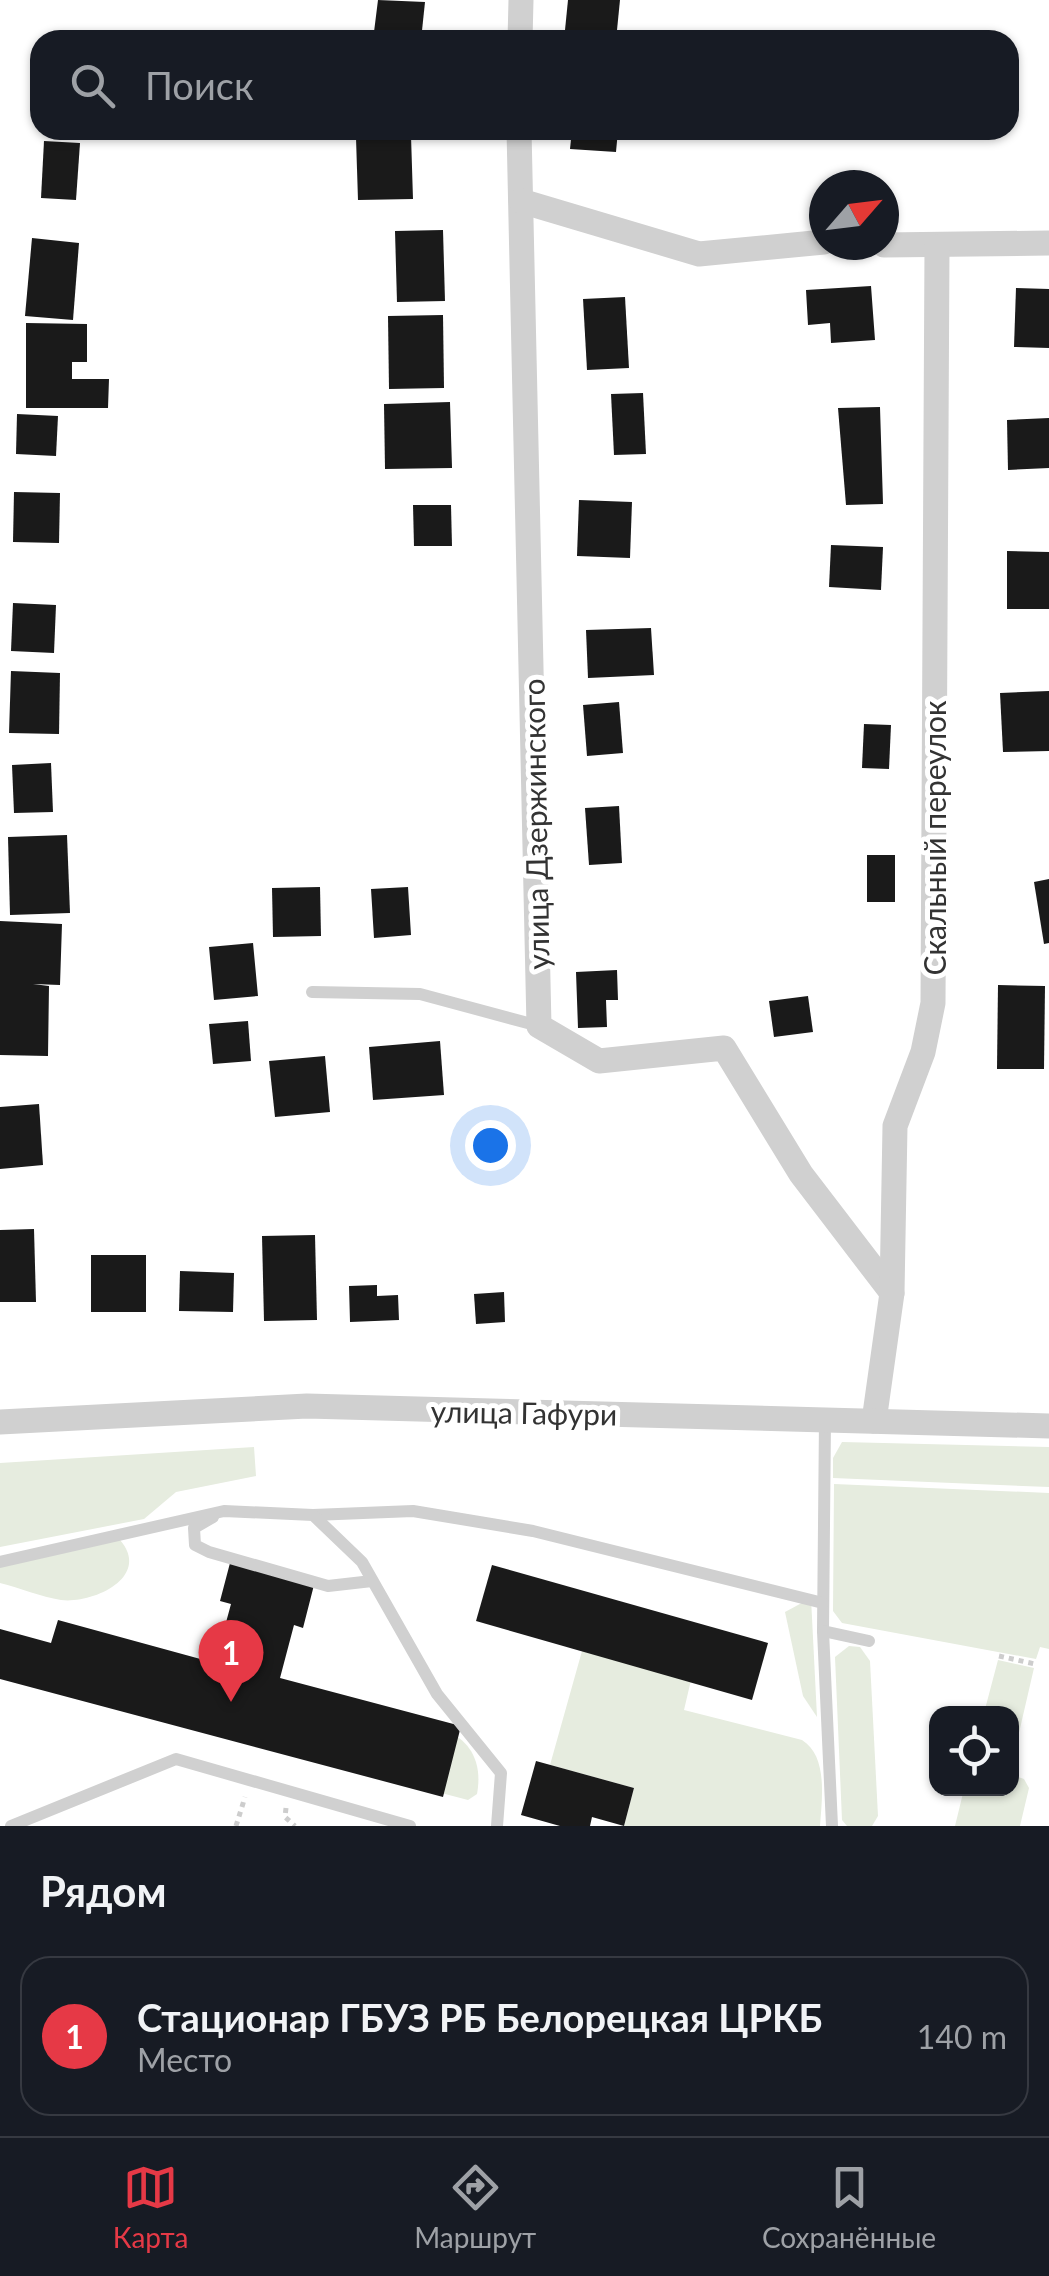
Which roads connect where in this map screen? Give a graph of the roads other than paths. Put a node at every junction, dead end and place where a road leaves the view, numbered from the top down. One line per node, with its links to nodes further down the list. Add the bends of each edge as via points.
1 (521, 0): 2 (street)
2 (520, 30)
3 (519, 140): 4 (street, улица Дзержинского)
4 (521, 200): 5 (street, via 699,254); 10 (street, улица Дзержинского)
5 (809, 243)
6 (1049, 243): 8 (street)
7 (899, 245): 8 (street)
8 (937, 247): 11 (street, Скальный переулок, via 933,1003 895,1126)
9 (312, 992): 10 (lane, via 420,994)
10 (540, 1026): 11 (street, via 599,1061 724,1048 801,1174)
11 (892, 1292): 13 (street, Скальный переулок)
12 (825, 1420): 13 (street, улица Гафури); 14 (street, улица Гафури, via 307,1406); 20 (lane)
13 (874, 1421): 15 (street, улица Гафури)
14 (0, 1422)
15 (1049, 1426)
16 (224, 1511): 17 (lane); 18 (lane); 19 (lane, via 194,1528 196,1545 328,1586)
17 (314, 1515): 19 (lane, via 362,1562); 20 (lane, via 413,1511 533,1531)
18 (0, 1562)
19 (372, 1582): 25 (lane, via 436,1694 501,1773)
20 (824, 1603): 21 (lane)
21 (823, 1630): 22 (lane); 26 (lane)
22 (870, 1641)
23 (11, 1826): 24 (lane, via 176,1759)
24 (410, 1826)
25 (497, 1826)
26 (832, 1826)

